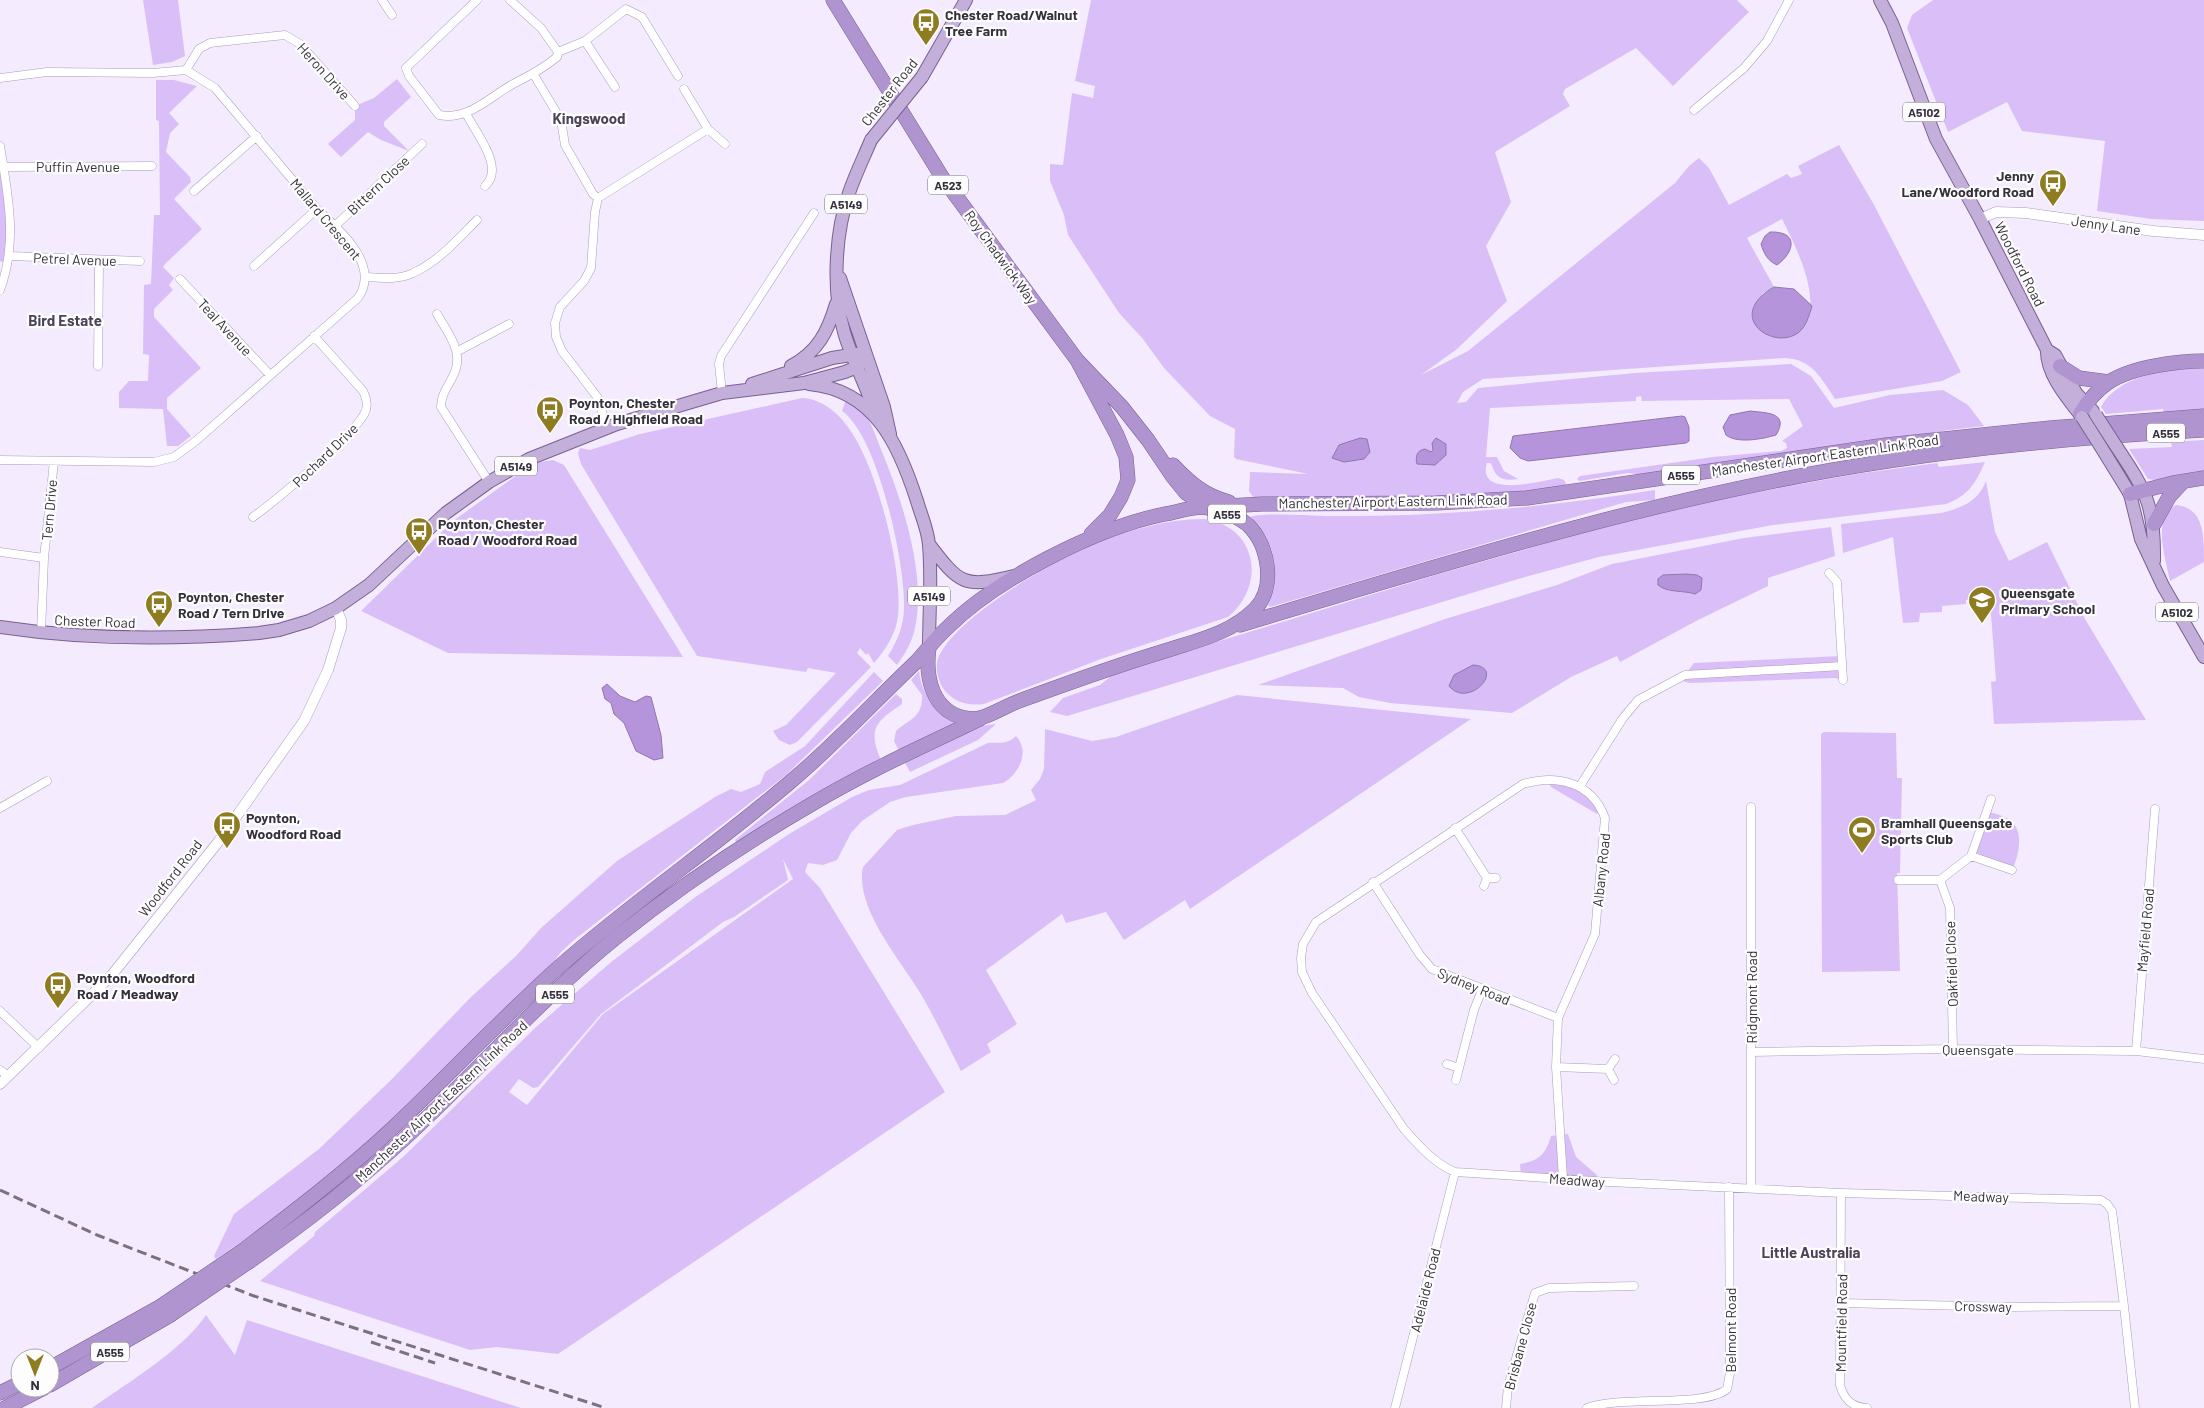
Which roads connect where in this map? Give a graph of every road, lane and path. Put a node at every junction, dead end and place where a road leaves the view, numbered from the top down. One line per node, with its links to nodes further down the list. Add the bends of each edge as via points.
1 (382, 0): 10 (street)
2 (477, 0): 21 (street, via 406,68 438,115)
3 (510, 0): 12 (street, via 541,28)
4 (625, 0): 9 (street)
5 (833, 0): 54 (highway, Roy Chadwick Way / A523, via 942,177)
6 (966, 0): 42 (main road, Chester Road / A5149, bridge, via 922,77 871,140 843,215)
7 (1789, 0): 20 (street, via 1767,41 1744,68)
8 (1880, 0): 34 (main road, Woodford Road / A5102, via 1933,132)
9 (626, 9): 11 (street); 15 (street, via 642,16)
10 (392, 16)
11 (585, 41): 12 (street); 17 (street)
12 (558, 52): 14 (street, via 557,57)
13 (186, 70): 16 (street, via 153,73 47,72); 19 (street, Heron Drive, via 199,49 210,44 285,35 300,44); 23 (street, Mallard Crescent, via 215,88)
14 (534, 75): 21 (street); 31 (street, via 561,120 570,156)
15 (678, 76)
16 (0, 78)
17 (616, 87)
18 (684, 89): 22 (street)
19 (356, 106)
20 (1694, 110)
21 (466, 113): 29 (street, via 488,151 491,175)
22 (708, 129): 25 (street); 31 (street)
23 (257, 136): 30 (street); 32 (street, Mallard Crescent)
24 (422, 144): 36 (street, Bittern Close)
25 (725, 144)
26 (0, 146): 28 (street)
27 (152, 166): 28 (street, Puffin Avenue)
28 (3, 167): 38 (street)
29 (485, 186)
30 (194, 190)
31 (598, 198): 67 (street, via 591,268 584,281 560,307 555,323 556,338 562,351 598,398)
32 (317, 209): 36 (street, Mallard Crescent); 41 (street)
33 (814, 213): 63 (street, via 721,356 719,364)
34 (1980, 219): 37 (street, Jenny Lane, via 1996,212 2026,213); 50 (main road, Woodford Road / A5102)
35 (477, 220): 43 (street, via 434,260 412,274 391,278)
36 (335, 226): 43 (street, Mallard Crescent, via 361,258)
37 (2204, 235)
38 (10, 256): 39 (street, Petrel Avenue); 45 (street)
39 (99, 260): 40 (street, Petrel Avenue); 56 (street)
40 (140, 261)
41 (254, 266)
42 (838, 273): 46 (main road, Chester Road / A5149); 53 (main road)
43 (366, 277): 49 (street, Mallard Crescent, via 358,298)
44 (180, 279): 59 (street, Teal Avenue)
45 (0, 290)
46 (836, 302): 52 (main road, Chester Road / A5149); 60 (main road, via 828,331 819,344 801,361)
47 (437, 314): 51 (street)
48 (509, 324): 51 (street)
49 (314, 336): 59 (street, Mallard Crescent); 80 (street, Pochard Drive, via 363,391 366,411 360,423 280,498)
50 (2047, 350): 57 (main road, Woodford Road / A5102, via 2055,355); 64 (main road, Woodford Road / A5102, via 2046,360 2070,404)
51 (458, 351): 74 (street, via 455,374 441,399 441,407)
52 (851, 354): 53 (main road, Chester Road / A5149); 58 (main road, Chester Road / A5149); 60 (main road, Chester Road / A5149)
53 (866, 355): 58 (main road); 69 (main road)
54 (1077, 360): 70 (highway, Roy Chadwick Way / A523, via 1100,382); 82 (highway, Roy Chadwick Way / A523, via 1117,435 1126,457 1128,480 1110,515)
55 (2204, 362): 61 (highway, via 2161,365)
56 (98, 366)
57 (2060, 366): 61 (highway, via 2079,378); 64 (main road, Woodford Road / A5102, via 2076,393)
58 (857, 367): 62 (main road, Chester Road / A5149); 66 (main road, Chester Road / A5149)
59 (270, 375): 72 (street, Mallard Crescent, via 174,457 154,462)
60 (764, 379): 63 (main road, Chester Road / A5149)
61 (2109, 382): 64 (highway)
62 (804, 383): 63 (main road, Chester Road / A5149); 66 (main road, via 845,392 862,404)
63 (728, 392): 67 (main road, Chester Road / A5149)
64 (2082, 411): 76 (main road, Woodford Road / A5102, bridge, via 2096,415); 77 (main road, Woodford Road / A5102, bridge)
65 (2204, 416): 78 (highway, Manchester Airport Eastern Link Road / A555, via 1886,445 1528,498 1436,503)
66 (877, 422): 69 (main road, A5149)
67 (607, 428): 74 (main road, Chester Road / A5149, via 561,444)
68 (2204, 430): 91 (highway, Manchester Airport Eastern Link Road / A555, via 1979,449 1887,461 1771,482 1644,510 1495,549)
69 (890, 434): 83 (main road, A5149, via 909,478)
70 (1148, 440): 78 (highway, Roy Chadwick Way / A523, via 1199,490); 79 (highway, Roy Chadwick Way / A523, via 1186,492)
71 (0, 460): 72 (street, Mallard Crescent)
72 (54, 461): 85 (street, Tern Drive)
73 (2204, 478): 75 (highway)
74 (489, 482): 89 (main road, Chester Road / A5149, via 446,513 368,585)
75 (2182, 483): 76 (highway); 81 (highway, via 2169,497)
76 (2144, 490): 77 (highway); 81 (main road, Woodford Road / A5102)
77 (2130, 494): 86 (main road, Woodford Road / A5102, via 2141,539)
78 (1245, 505): 79 (highway, Manchester Airport Eastern Link Road / A555)
79 (1207, 507): 82 (highway, A555, via 1155,516); 91 (highway, A555, via 1247,524 1256,535 1266,560 1264,596 1242,621)
80 (253, 516)
81 (2154, 524): 86 (main road, Woodford Road / A5102)
82 (1083, 540): 88 (highway, A555)
83 (929, 544): 88 (main road, A5149, via 950,572 963,580 988,582); 93 (main road, A5149)
84 (0, 552): 85 (street, Tern Drive)
85 (44, 558): 92 (street, Tern Drive)
86 (2154, 564): 94 (main road, Woodford Road / A5102)
87 (1829, 573): 95 (street, via 1837,582)
88 (1022, 574): 93 (highway, A555, via 973,606 946,628)
89 (336, 608): 92 (main road, Chester Road / A5149, via 309,621 250,634 119,638); 117 (street, Woodford Road, via 341,628 319,692 299,729 219,841 127,958)
90 (0, 627): 92 (main road, Chester Road / A5149)
91 (1227, 629): 97 (highway, A555, via 1007,705)
92 (41, 633)
93 (929, 648): 97 (highway, via 929,674 936,698 952,713 965,718); 136 (highway, Manchester Airport Eastern Link Road / A555, via 796,777 561,966 381,1139)
94 (2204, 657)
95 (1842, 666): 96 (street); 99 (street, via 1685,675 1638,700)
96 (1843, 680)
97 (980, 718): 136 (highway, Manchester Airport Eastern Link Road / A555, via 812,803 677,892 618,936 573,976 406,1138 352,1185 304,1224)
98 (47, 781): 102 (street)
99 (1580, 786): 105 (street, Meadway, via 1559,779 1534,780); 116 (street, Albany Road, via 1602,809 1605,818 1604,848 1595,934)
100 (0, 796): 102 (street)
101 (1991, 799): 106 (street)
102 (3, 806)
103 (1751, 807): 120 (street, Ridgmont Road)
104 (2155, 809): 119 (street, Mayfield Road)
105 (1455, 828): 108 (street); 112 (street, Meadway)
106 (1971, 856): 107 (street); 111 (street)
107 (2012, 870)
108 (1487, 878): 109 (street); 113 (street)
109 (1496, 878)
110 (1898, 880): 111 (street)
111 (1940, 880): 118 (street, Oakfield Close, via 1950,908)
112 (1373, 882): 114 (street, Sydney Road, via 1432,969); 131 (street, Meadway, via 1316,922 1303,944 1302,972 1312,993 1404,1129 1442,1166)
113 (1484, 886)
114 (1482, 990): 116 (street, Sydney Road); 125 (street)
115 (0, 1011): 117 (street)
116 (1558, 1018): 124 (street, Albany Road)
117 (39, 1048): 127 (street, Woodford Road)
118 (1954, 1049): 119 (street, Queensgate); 120 (street, Queensgate)
119 (2136, 1050): 122 (street, Queensgate)
120 (1751, 1052): 134 (street, Ridgmont Road)
121 (1615, 1058): 126 (street)
122 (2204, 1060)
123 (1447, 1064): 125 (street)
124 (1556, 1067): 126 (street); 132 (street, Albany Road)
125 (1458, 1068): 128 (street)
126 (1608, 1069): 129 (street)
127 (4, 1073): 130 (street, Woodford Road)
128 (1456, 1080)
129 (1614, 1080)
130 (0, 1084)
131 (1455, 1172): 132 (street, Meadway); 145 (street, Adelaide Road)
132 (1563, 1179): 133 (street, Meadway)
133 (1729, 1187): 134 (street, Meadway); 147 (street, Belmont Road, via 1730,1373 1727,1389 1711,1398 1620,1402)
134 (1751, 1187): 135 (street, Meadway)
135 (1841, 1193): 138 (street, Mountfield Road); 139 (street, Meadway, via 2101,1200 2112,1211)
136 (246, 1256): 140 (highway, Manchester Airport Eastern Link Road / A555, bridge)
137 (1634, 1286): 146 (street, Brisbane Close, via 1549,1288 1535,1293 1508,1386)
138 (1841, 1304): 139 (street, Crossway); 148 (street, Mountfield Road, via 1840,1385 1850,1403)
139 (2124, 1306): 149 (street, Meadway)
140 (165, 1311): 141 (highway, Manchester Airport Eastern Link Road / A555); 142 (highway, Manchester Airport Eastern Link Road / A555)
141 (60, 1363)
142 (60, 1379)
143 (24, 1398): 144 (highway)
144 (5, 1408)
145 (1395, 1408)
146 (1506, 1408)
147 (1587, 1408)
148 (1867, 1408)
149 (2134, 1408)

